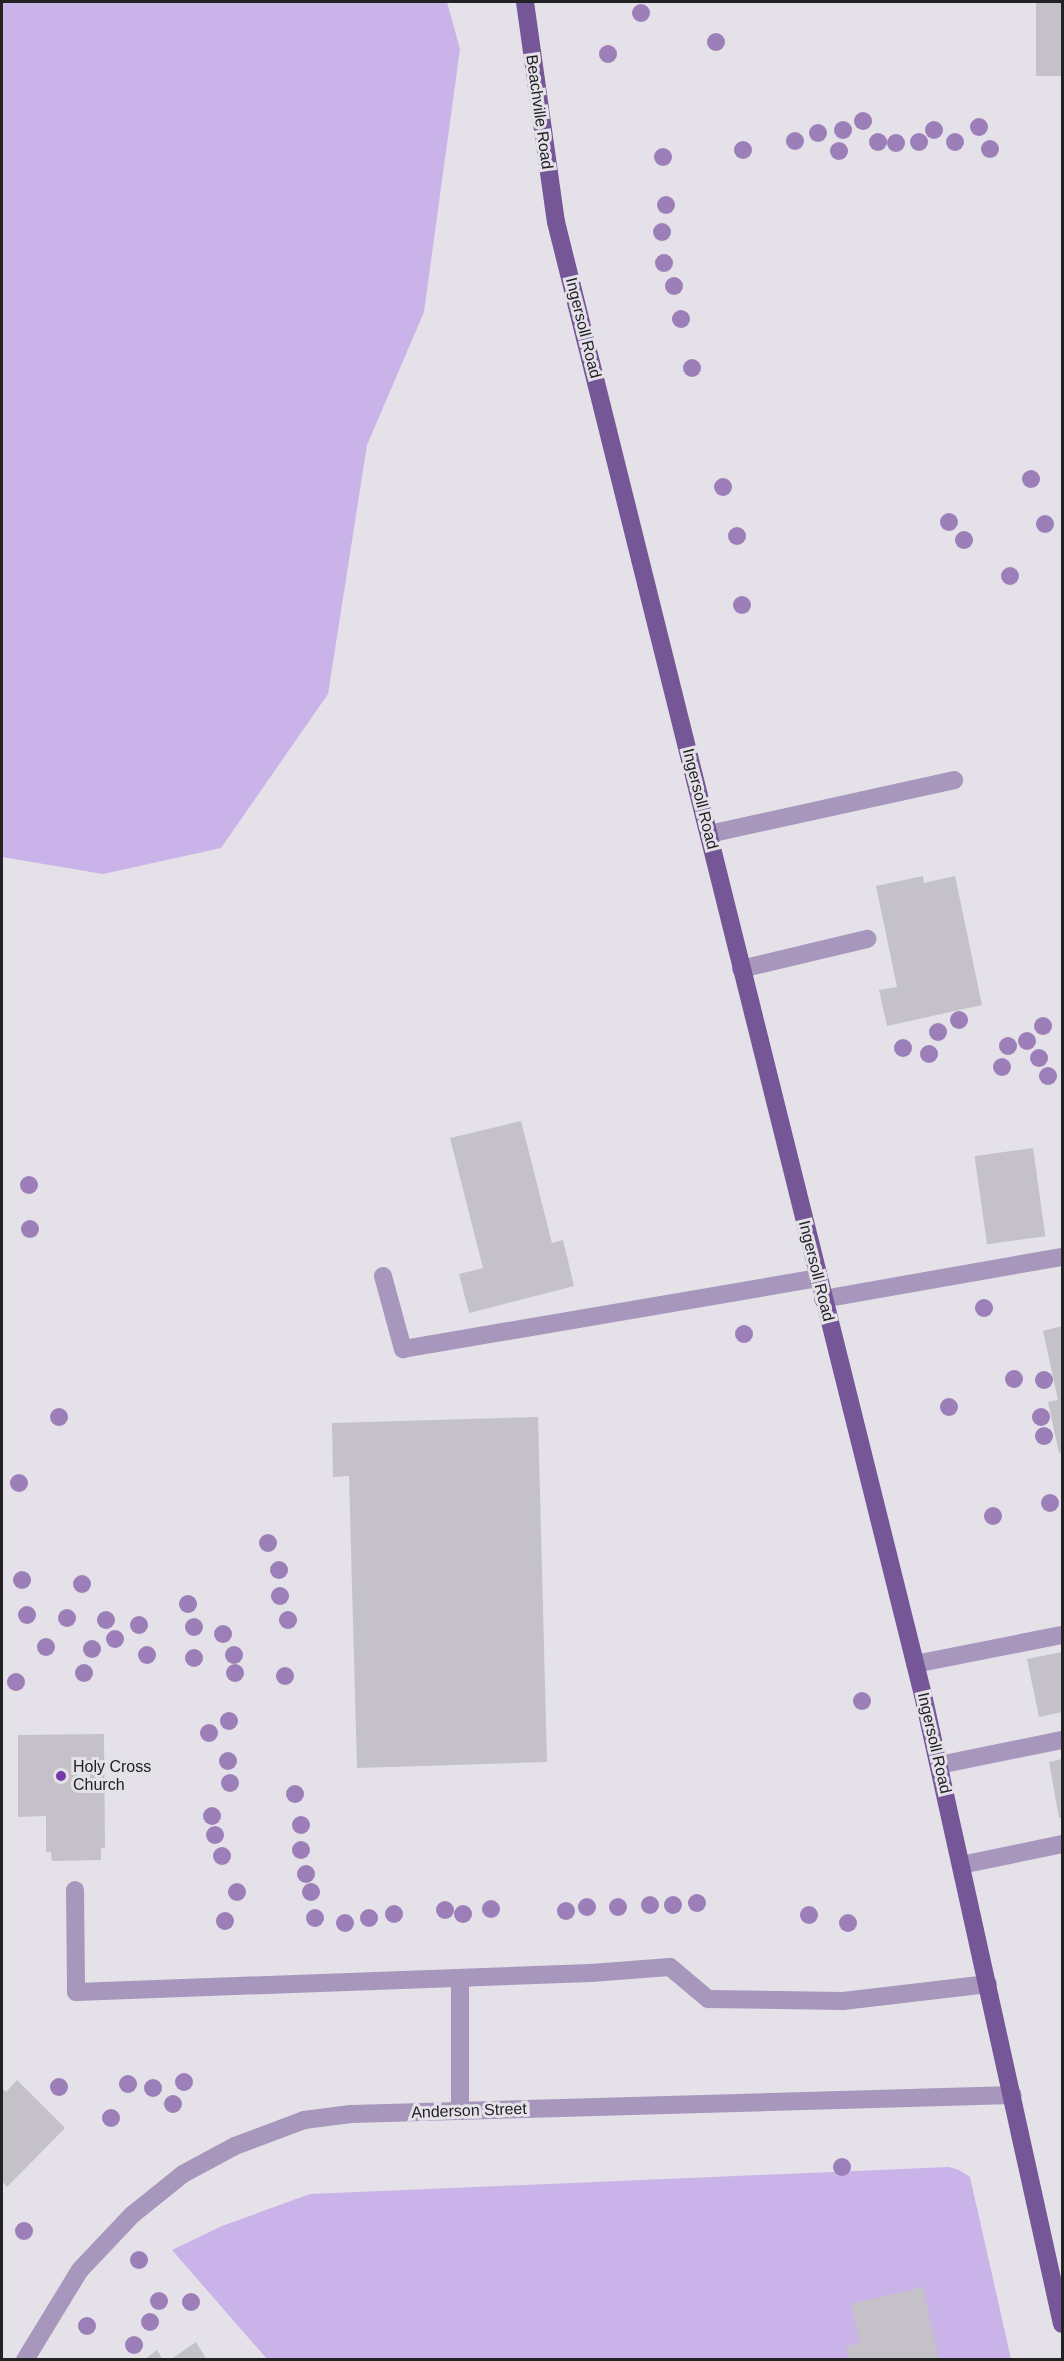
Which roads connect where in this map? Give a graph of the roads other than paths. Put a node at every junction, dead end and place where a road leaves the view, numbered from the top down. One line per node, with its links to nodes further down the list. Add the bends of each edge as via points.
1 (525, 2): 2 (main road, Beachville Road)
2 (556, 222): 4 (main road, Ingersoll Road)
3 (954, 780): 4 (street)
4 (709, 834): 6 (main road, Ingersoll Road)
5 (867, 939): 6 (street)
6 (741, 969): 9 (main road, Ingersoll Road)
7 (1062, 1257): 10 (street)
8 (383, 1276): 9 (street, via 403,1348)
9 (818, 1278): 10 (main road, Ingersoll Road)
10 (823, 1299): 12 (main road, Ingersoll Road)
11 (1062, 1635): 12 (street)
12 (915, 1664): 14 (main road, Ingersoll Road)
13 (1062, 1740): 14 (street)
14 (939, 1765): 16 (main road, Ingersoll Road)
15 (1062, 1844): 16 (street)
16 (961, 1865): 19 (main road, Ingersoll Road)
17 (75, 1890): 18 (street, via 76,1992)
18 (460, 1978): 19 (street, via 670,1967 708,1999 843,2001); 21 (street)
19 (988, 1984): 20 (main road, Ingersoll Road)
20 (1013, 2095): 21 (street, Anderson Street); 22 (main road, Ingersoll Road)
21 (460, 2111): 23 (street, Anderson Street, via 351,2114 304,2120 235,2146 183,2174 132,2215 95,2252)
22 (1062, 2324)
23 (25, 2360)

